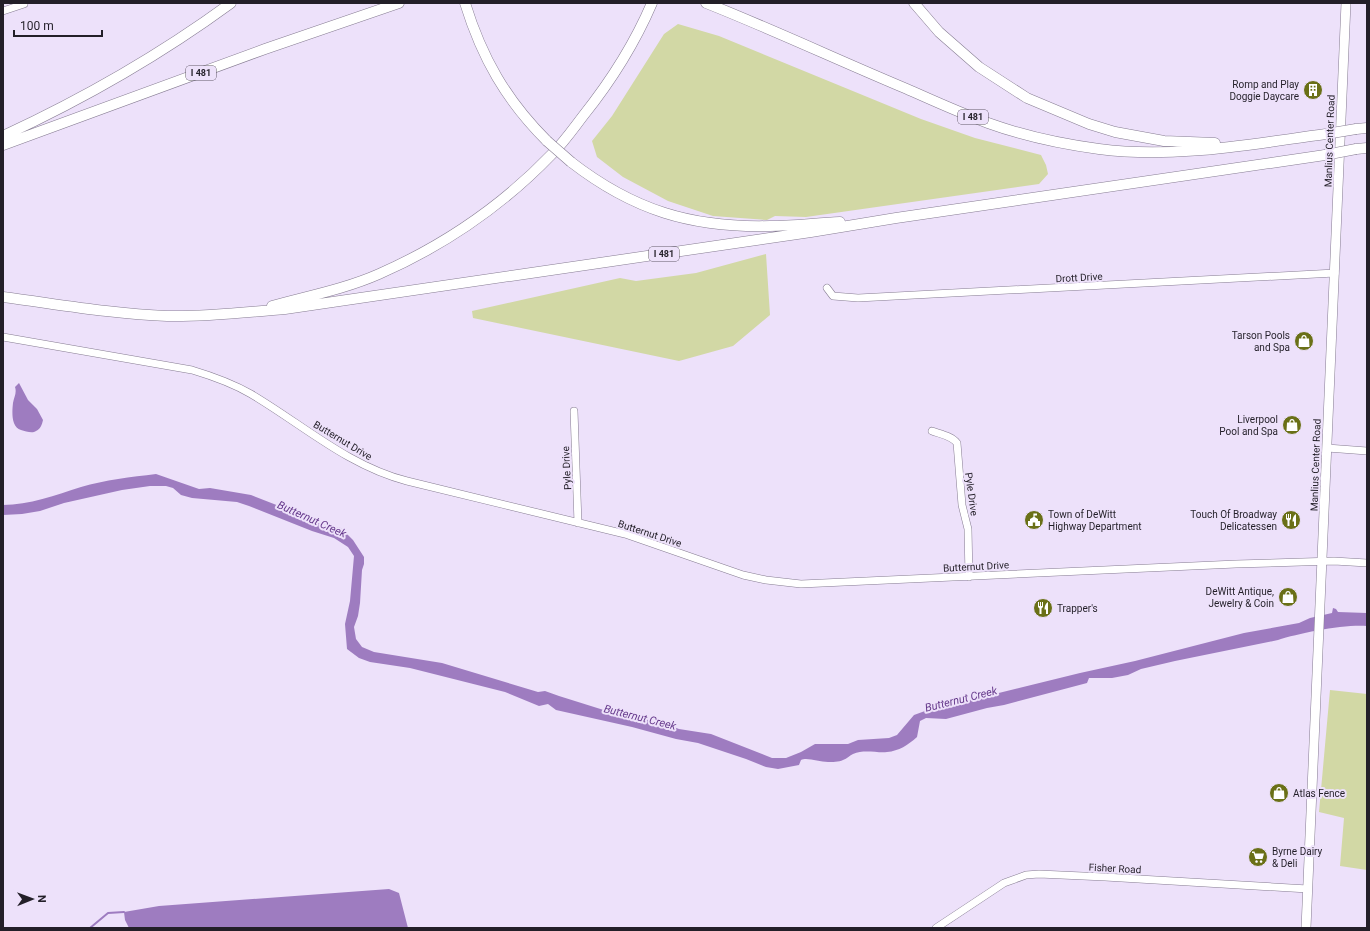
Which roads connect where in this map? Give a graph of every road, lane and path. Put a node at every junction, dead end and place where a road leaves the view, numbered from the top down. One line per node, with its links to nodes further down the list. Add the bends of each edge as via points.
1 (231, 3): 11 (highway, via 174,44 120,76 47,116)
2 (399, 3): 13 (highway, I 481)
3 (465, 3): 15 (highway, bridge, via 478,41 494,74 517,108 530,124 571,162 620,195 679,218 736,226)
4 (652, 3): 19 (highway, via 637,38 603,91 561,145 533,174 479,218 423,253 378,274 340,288)
5 (706, 3): 12 (highway, I 481, via 960,112 1048,140 1130,152 1193,150)
6 (914, 3): 12 (highway, via 940,32 979,67 1027,98 1089,124 1115,132 1164,140 1195,143)
7 (1346, 3): 16 (main road, Manlius Center Road)
8 (24, 4): 9 (street)
9 (3, 11)
10 (1367, 128): 12 (highway, I 481, bridge)
11 (3, 136)
12 (1259, 143)
13 (3, 145)
14 (1367, 148): 15 (highway, I 481, bridge)
15 (896, 218): 19 (highway, I 481, via 292,309)
16 (1335, 273): 17 (street, Drott Drive, via 858,298 833,296); 23 (main road, Manlius Center Road)
17 (827, 288)
18 (3, 297): 19 (highway, I 481, via 119,313 167,316)
19 (253, 312)
20 (3, 337): 25 (street, Butternut Drive, via 192,370 218,378 250,393 351,458 383,473)
21 (574, 411): 25 (street, Pyle Drive)
22 (932, 431): 28 (street, Pyle Drive, via 956,441 957,444 962,505 968,529)
23 (1327, 448): 24 (street); 26 (main road, Manlius Center Road)
24 (1367, 451)
25 (578, 523): 28 (street, Butternut Drive, via 625,534 743,575 783,583)
26 (1322, 562): 27 (street, Butternut Drive); 28 (street, Butternut Drive); 29 (main road, Manlius Center Road)
27 (1367, 563)
28 (969, 577)
29 (1308, 889): 30 (street, Fisher Road, via 1026,875 1004,883); 31 (main road, Manlius Center Road)
30 (936, 928)
31 (1306, 928)

